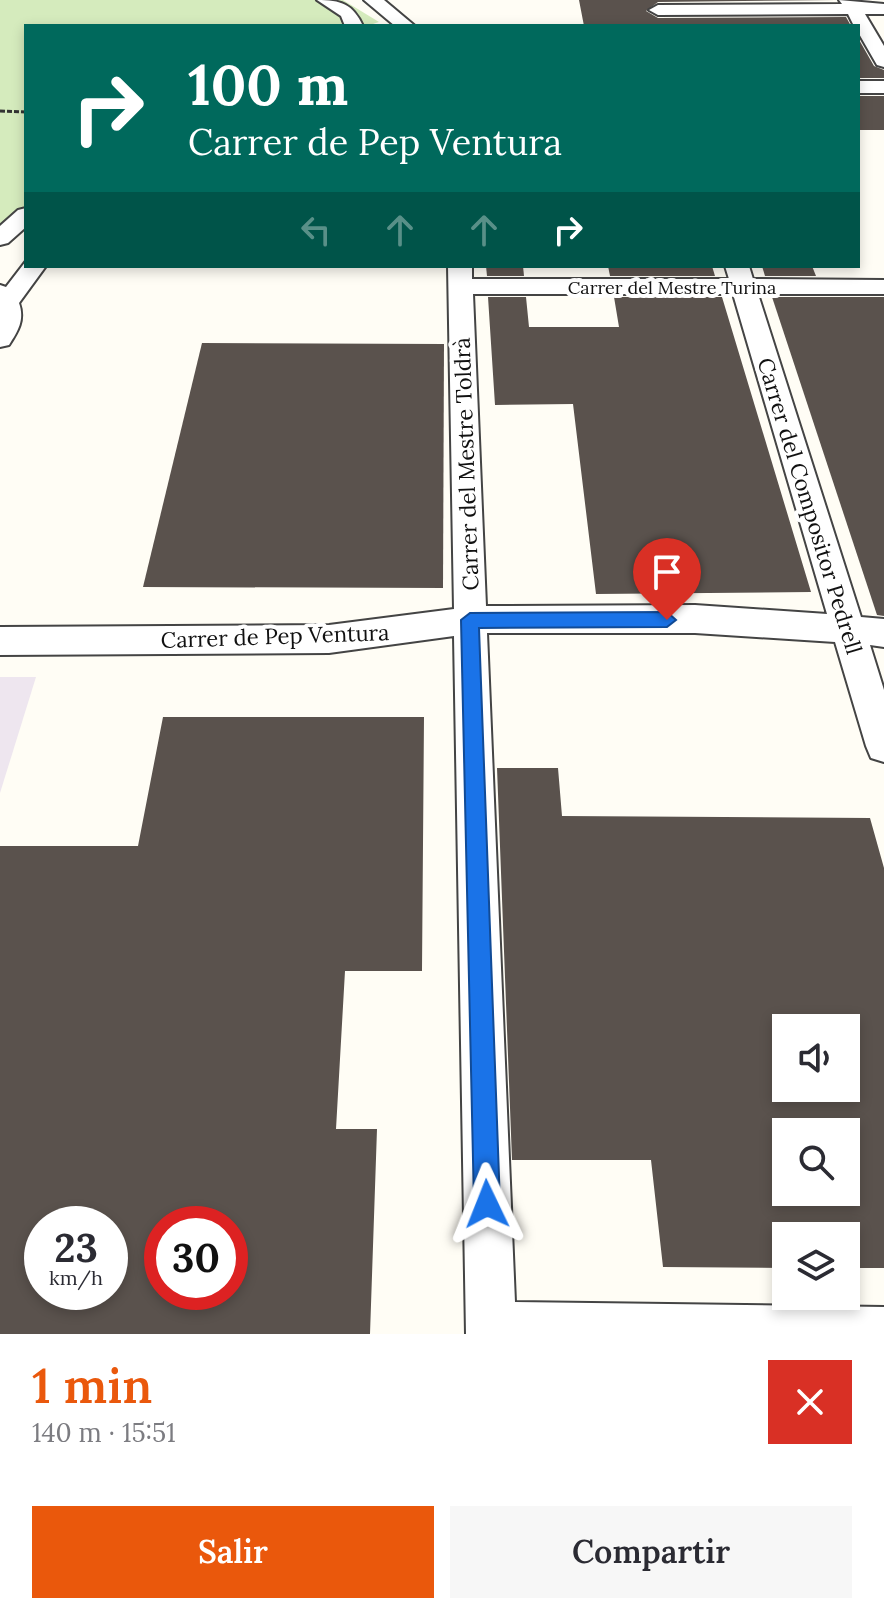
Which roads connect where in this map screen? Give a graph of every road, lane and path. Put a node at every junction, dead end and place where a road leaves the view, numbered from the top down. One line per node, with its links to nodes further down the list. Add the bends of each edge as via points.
1 (326, 0): 6 (street, via 348,13)
2 (373, 0): 7 (street)
3 (850, 5): 4 (street); 5 (street); 8 (street)
4 (884, 9)
5 (659, 12)
6 (353, 24)
7 (403, 24)
8 (884, 61)
9 (860, 87): 10 (street)
10 (884, 87)
11 (0, 111): 12 (path)
12 (24, 112)
13 (24, 217): 14 (street)
14 (0, 238)
15 (32, 268): 19 (street)
16 (460, 276): 17 (street, Carrer del Mestre Turina); 21 (street, Carrer del Mestre Toldrà)
17 (740, 276): 18 (street, Carrer del Mestre Turina); 22 (street, Carrer del Compositor Pedrell)
18 (884, 287)
19 (4, 298): 20 (street, via 9,324)
20 (0, 339)
21 (470, 620): 22 (street, Carrer de Pep Ventura, via 695,619); 24 (street, Carrer de Pep Ventura, via 329,639); 26 (street, Carrer del Mestre Toldrà)
22 (848, 629): 23 (street, Carrer de Pep Ventura); 25 (street, Carrer del Compositor Pedrell)
23 (884, 633)
24 (0, 641)
25 (884, 746)
26 (490, 1331): 27 (street)
27 (884, 1332)

